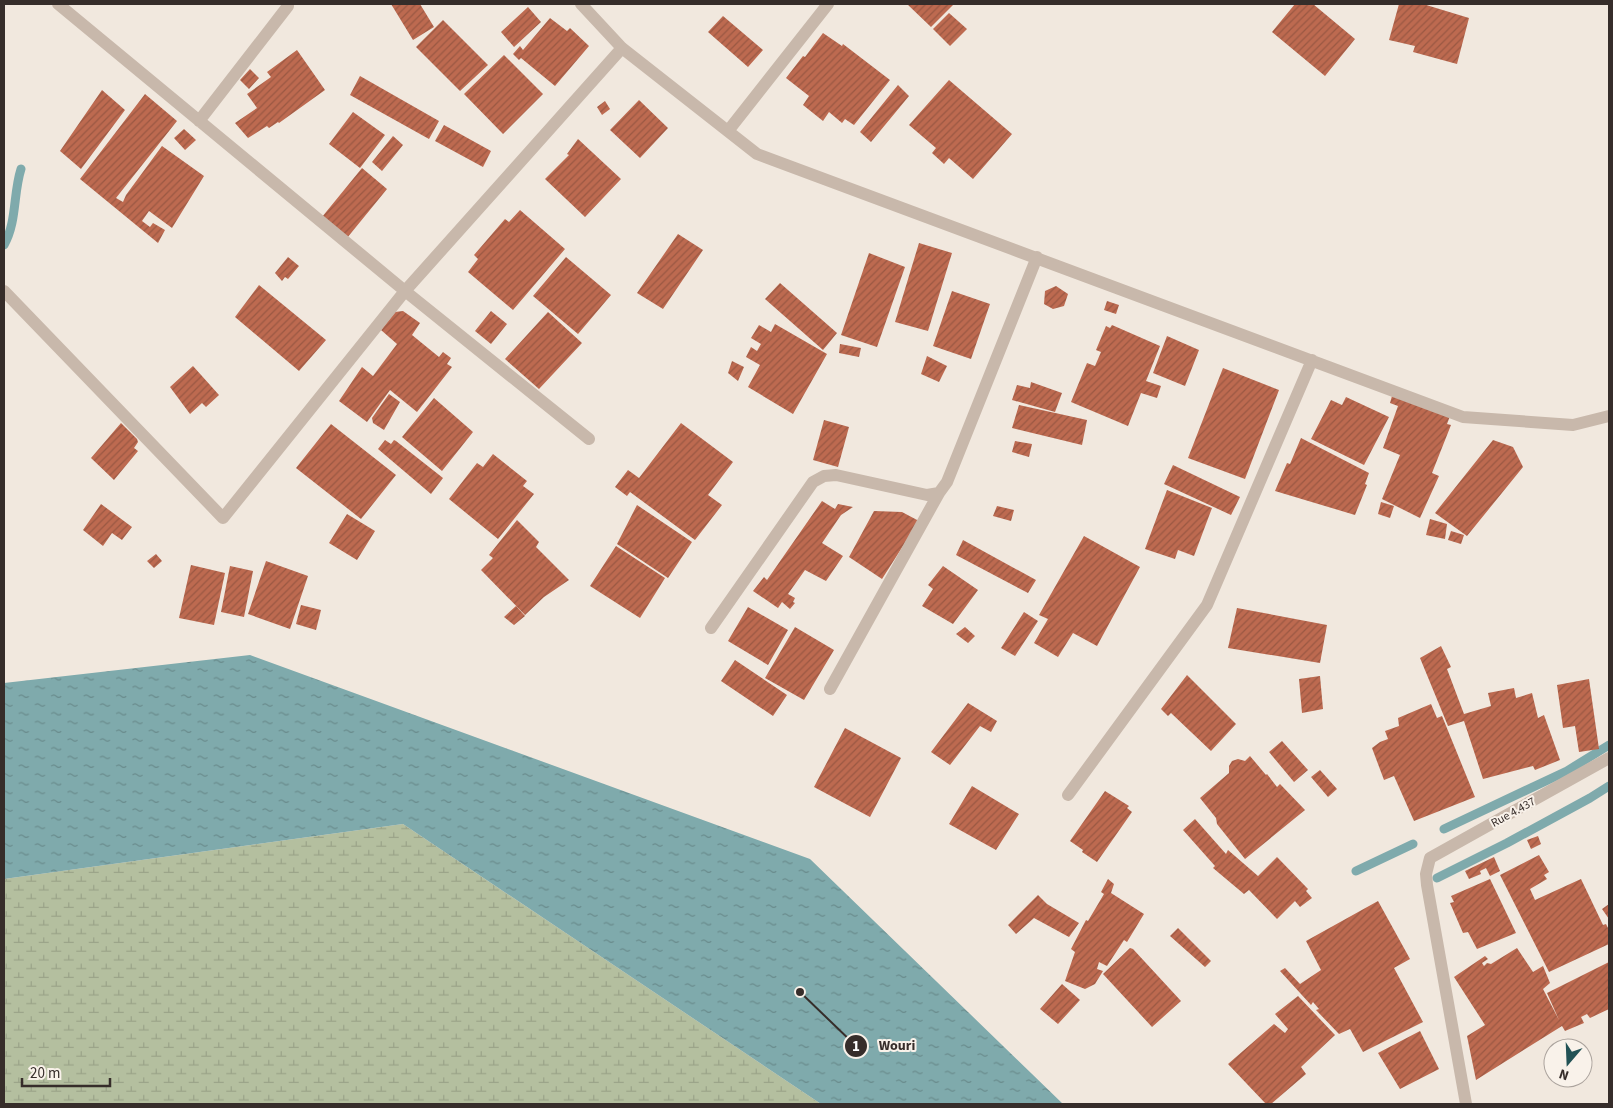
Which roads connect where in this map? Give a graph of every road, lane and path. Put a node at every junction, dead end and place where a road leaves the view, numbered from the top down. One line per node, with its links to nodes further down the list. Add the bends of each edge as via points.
1 (58, 4): 6 (street)
2 (581, 4): 5 (street)
3 (828, 4): 7 (street)
4 (288, 6): 6 (street)
5 (622, 48): 7 (street); 9 (street)
6 (199, 121): 9 (street)
7 (728, 131): 8 (street, via 757,154)
8 (1037, 257): 11 (street); 14 (street, via 947,482)
9 (405, 291): 10 (street, via 223,518); 13 (street)
10 (4, 292)
11 (1312, 360): 12 (street, via 1463,417 1573,425); 18 (street, via 1207,605)
12 (1609, 416)
13 (589, 439)
14 (939, 493): 15 (street, via 927,495 836,475 824,476 813,482); 16 (street)
15 (711, 628)
16 (830, 689)
17 (1609, 758): 19 (street, Rue 4.437, via 1430,858 1426,874)
18 (1068, 795)
19 (1466, 1104)

